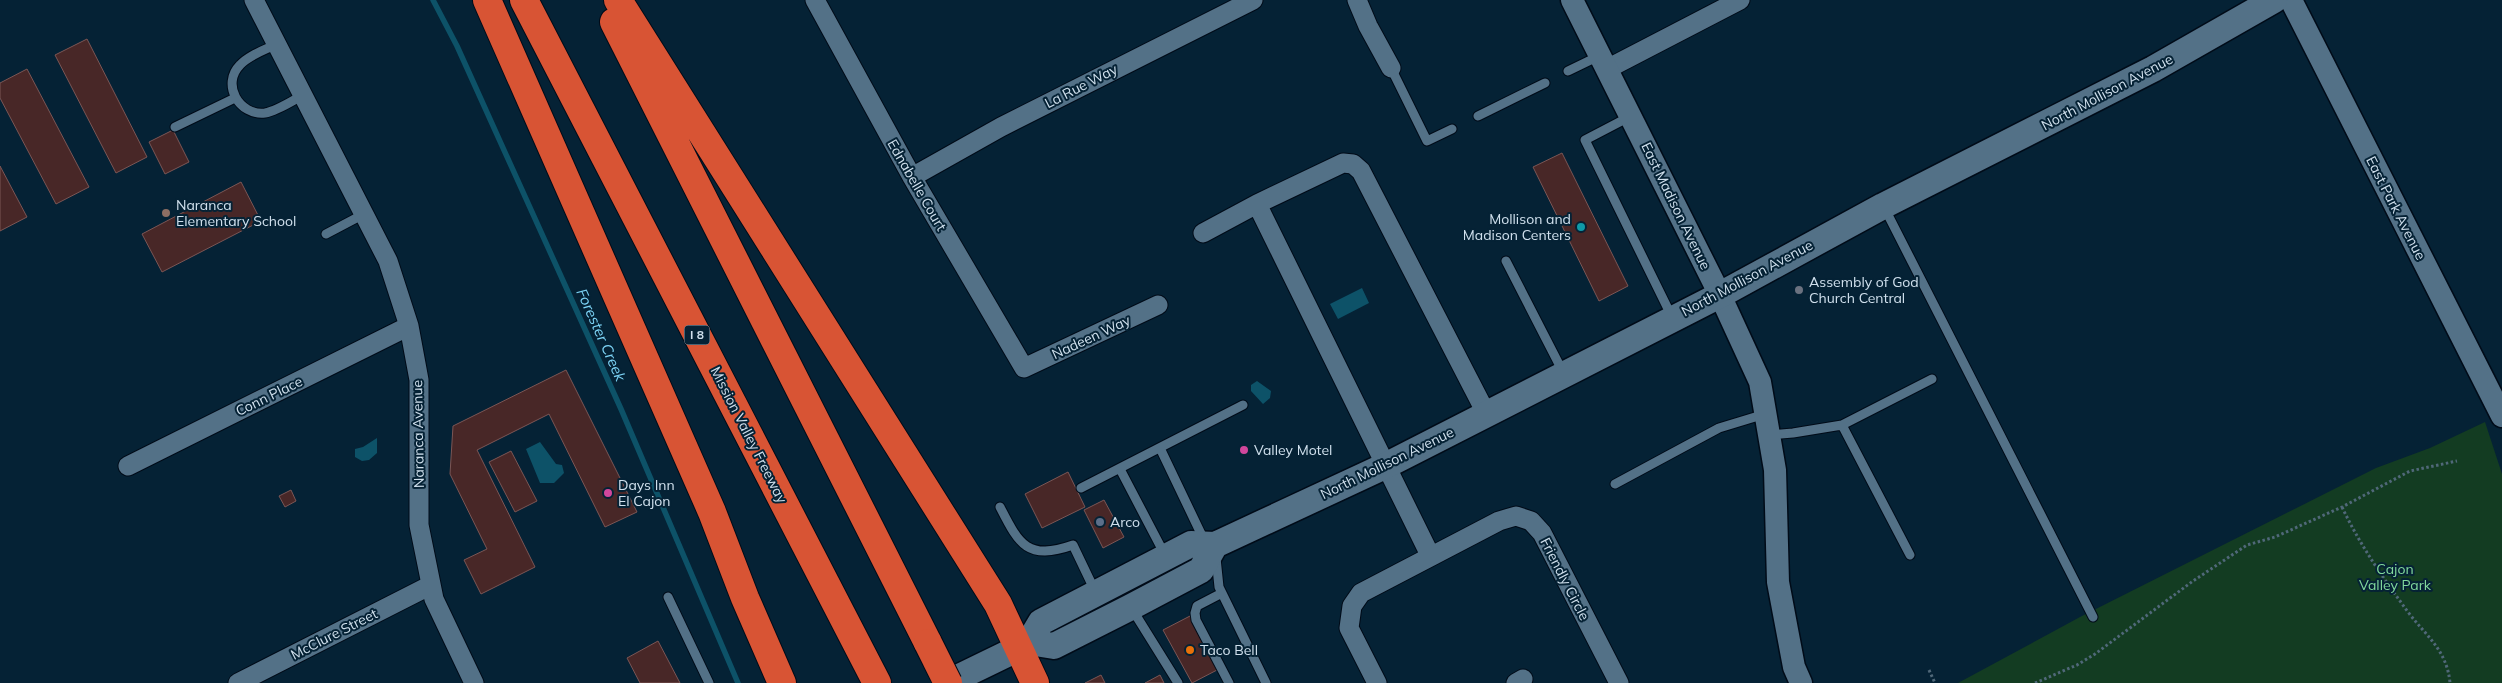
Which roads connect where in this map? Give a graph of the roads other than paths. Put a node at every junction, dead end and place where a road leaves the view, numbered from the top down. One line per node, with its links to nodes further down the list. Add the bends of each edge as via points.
1 (254, 0): 13 (street, Naranca Avenue)
2 (487, 0): 65 (highway, via 712,512)
3 (524, 0): 61 (highway, Mission Valley Freeway / I 8)
4 (602, 0): 66 (highway, bridge)
5 (618, 0): 60 (highway)
6 (815, 0): 24 (street, Ednabelle Court)
7 (1253, 0): 24 (street, La Rue Way, via 1001,127)
8 (1357, 0): 15 (street)
9 (1572, 0): 14 (street, East Madison Avenue)
10 (1740, 0): 14 (street)
11 (2274, 0): 26 (main road, North Mollison Avenue, via 2154,70)
12 (2291, 0): 40 (street, East Park Avenue)
13 (277, 44): 18 (street, Naranca Avenue); 19 (lane, via 251,57 238,68 232,82)
14 (1604, 62): 16 (lane); 21 (street, East Madison Avenue)
15 (1392, 68): 23 (lane, via 1428,141)
16 (1568, 71)
17 (1545, 83): 20 (lane)
18 (304, 95): 19 (lane, via 263,113 245,109); 27 (street, Naranca Avenue)
19 (235, 98): 22 (lane)
20 (1478, 116)
21 (1632, 116): 31 (street, East Madison Avenue); 33 (lane, via 1585,140)
22 (175, 128)
23 (1452, 129)
24 (912, 177): 35 (street, Ednabelle Court)
25 (1257, 204): 29 (street); 39 (street, via 1343,163 1353,164 1362,171); 44 (street)
26 (1883, 206): 31 (main road, North Mollison Avenue); 59 (lane)
27 (364, 214): 28 (lane); 34 (street, Naranca Avenue, via 388,261)
28 (326, 234)
29 (1203, 234)
30 (1506, 262): 36 (lane)
31 (1720, 295): 33 (main road, North Mollison Avenue); 41 (street, East Madison Avenue, via 1760,382)
32 (1158, 305): 35 (street, Nadeen Way)
33 (1672, 318): 36 (main road, North Mollison Avenue)
34 (410, 326): 45 (street, Conn Place); 54 (street, Naranca Avenue, via 419,380 419,525)
35 (1024, 368)
36 (1564, 374): 39 (main road, North Mollison Avenue)
37 (1932, 379): 42 (lane)
38 (1242, 405): 43 (lane)
39 (1486, 413): 44 (main road, North Mollison Avenue)
40 (2502, 416)
41 (1767, 425): 42 (lane, via 1792,434); 47 (lane, via 1741,420 1719,428); 73 (street, East Madison Avenue, via 1775,470 1778,582)
42 (1842, 425): 52 (lane)
43 (1160, 448): 46 (lane); 50 (lane)
44 (1387, 464): 50 (main road, North Mollison Avenue); 51 (street)
45 (128, 466)
46 (1120, 469): 48 (lane); 53 (lane)
47 (1615, 484)
48 (1081, 488)
49 (1000, 507): 56 (lane, via 1016,539 1029,548 1047,553 1073,545)
50 (1210, 545): 53 (main road, North Mollison Avenue, via 1191,544); 55 (lane); 58 (main road, via 1201,570)
51 (1430, 555): 71 (street, Friendly Circle, via 1361,593 1352,606 1349,628); 72 (street, Friendly Circle, via 1498,521 1516,516 1531,521 1542,533)
52 (1910, 555)
53 (1166, 558): 56 (main road, North Mollison Avenue); 58 (main road, via 1168,566 1142,588)
54 (431, 585): 62 (street, McClure Street); 63 (street, Naranca Avenue, via 434,599)
55 (1222, 593): 69 (lane, via 1198,606 1195,613); 70 (lane)
56 (1096, 594): 60 (main road, North Mollison Avenue, via 1041,622)
57 (668, 597): 64 (lane)
58 (1135, 604): 60 (main road, via 1054,646); 68 (lane)
59 (2093, 617)
60 (1024, 645): 66 (main road); 67 (highway)
61 (874, 676)
62 (238, 683)
63 (474, 683)
64 (709, 683)
65 (782, 683)
66 (947, 683)
67 (1035, 683)
68 (1178, 683)
69 (1229, 683)
70 (1265, 683)
71 (1377, 683)
72 (1619, 683)
73 (1800, 683)

